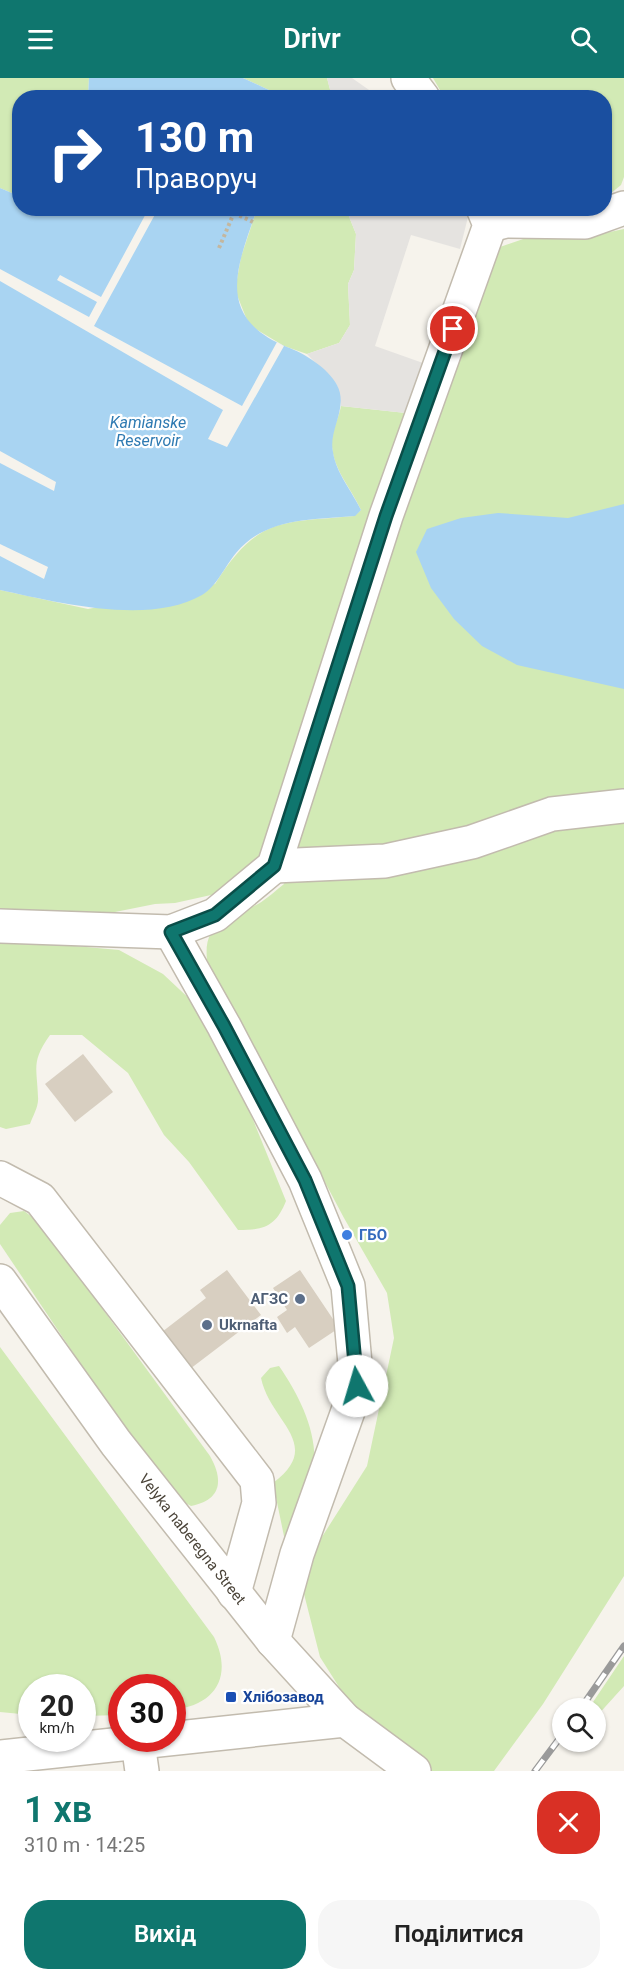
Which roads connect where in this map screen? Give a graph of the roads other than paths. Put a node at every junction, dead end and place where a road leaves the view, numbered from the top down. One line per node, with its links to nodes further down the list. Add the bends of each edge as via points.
1 (602, 216): 2 (street, via 585,222 506,221)
2 (487, 217): 4 (street)
3 (624, 806): 4 (street, via 552,814 472,843 385,861)
4 (274, 866): 6 (street, via 215,915)
5 (0, 927): 6 (street)
6 (171, 932): 10 (street, via 305,1180 348,1286 357,1386 297,1554)
7 (0, 1178): 9 (street, via 40,1199 257,1480 259,1503)
8 (0, 1281): 9 (street, Velyka naberegna Street, via 116,1443)
9 (234, 1593): 10 (street, Velyka naberegna Street)
10 (273, 1641): 11 (street, Velyka naberegna Street)
11 (345, 1720): 13 (street); 14 (street, Velyka naberegna Street)
12 (0, 1757): 13 (street)
13 (140, 1757)
14 (414, 1771)

